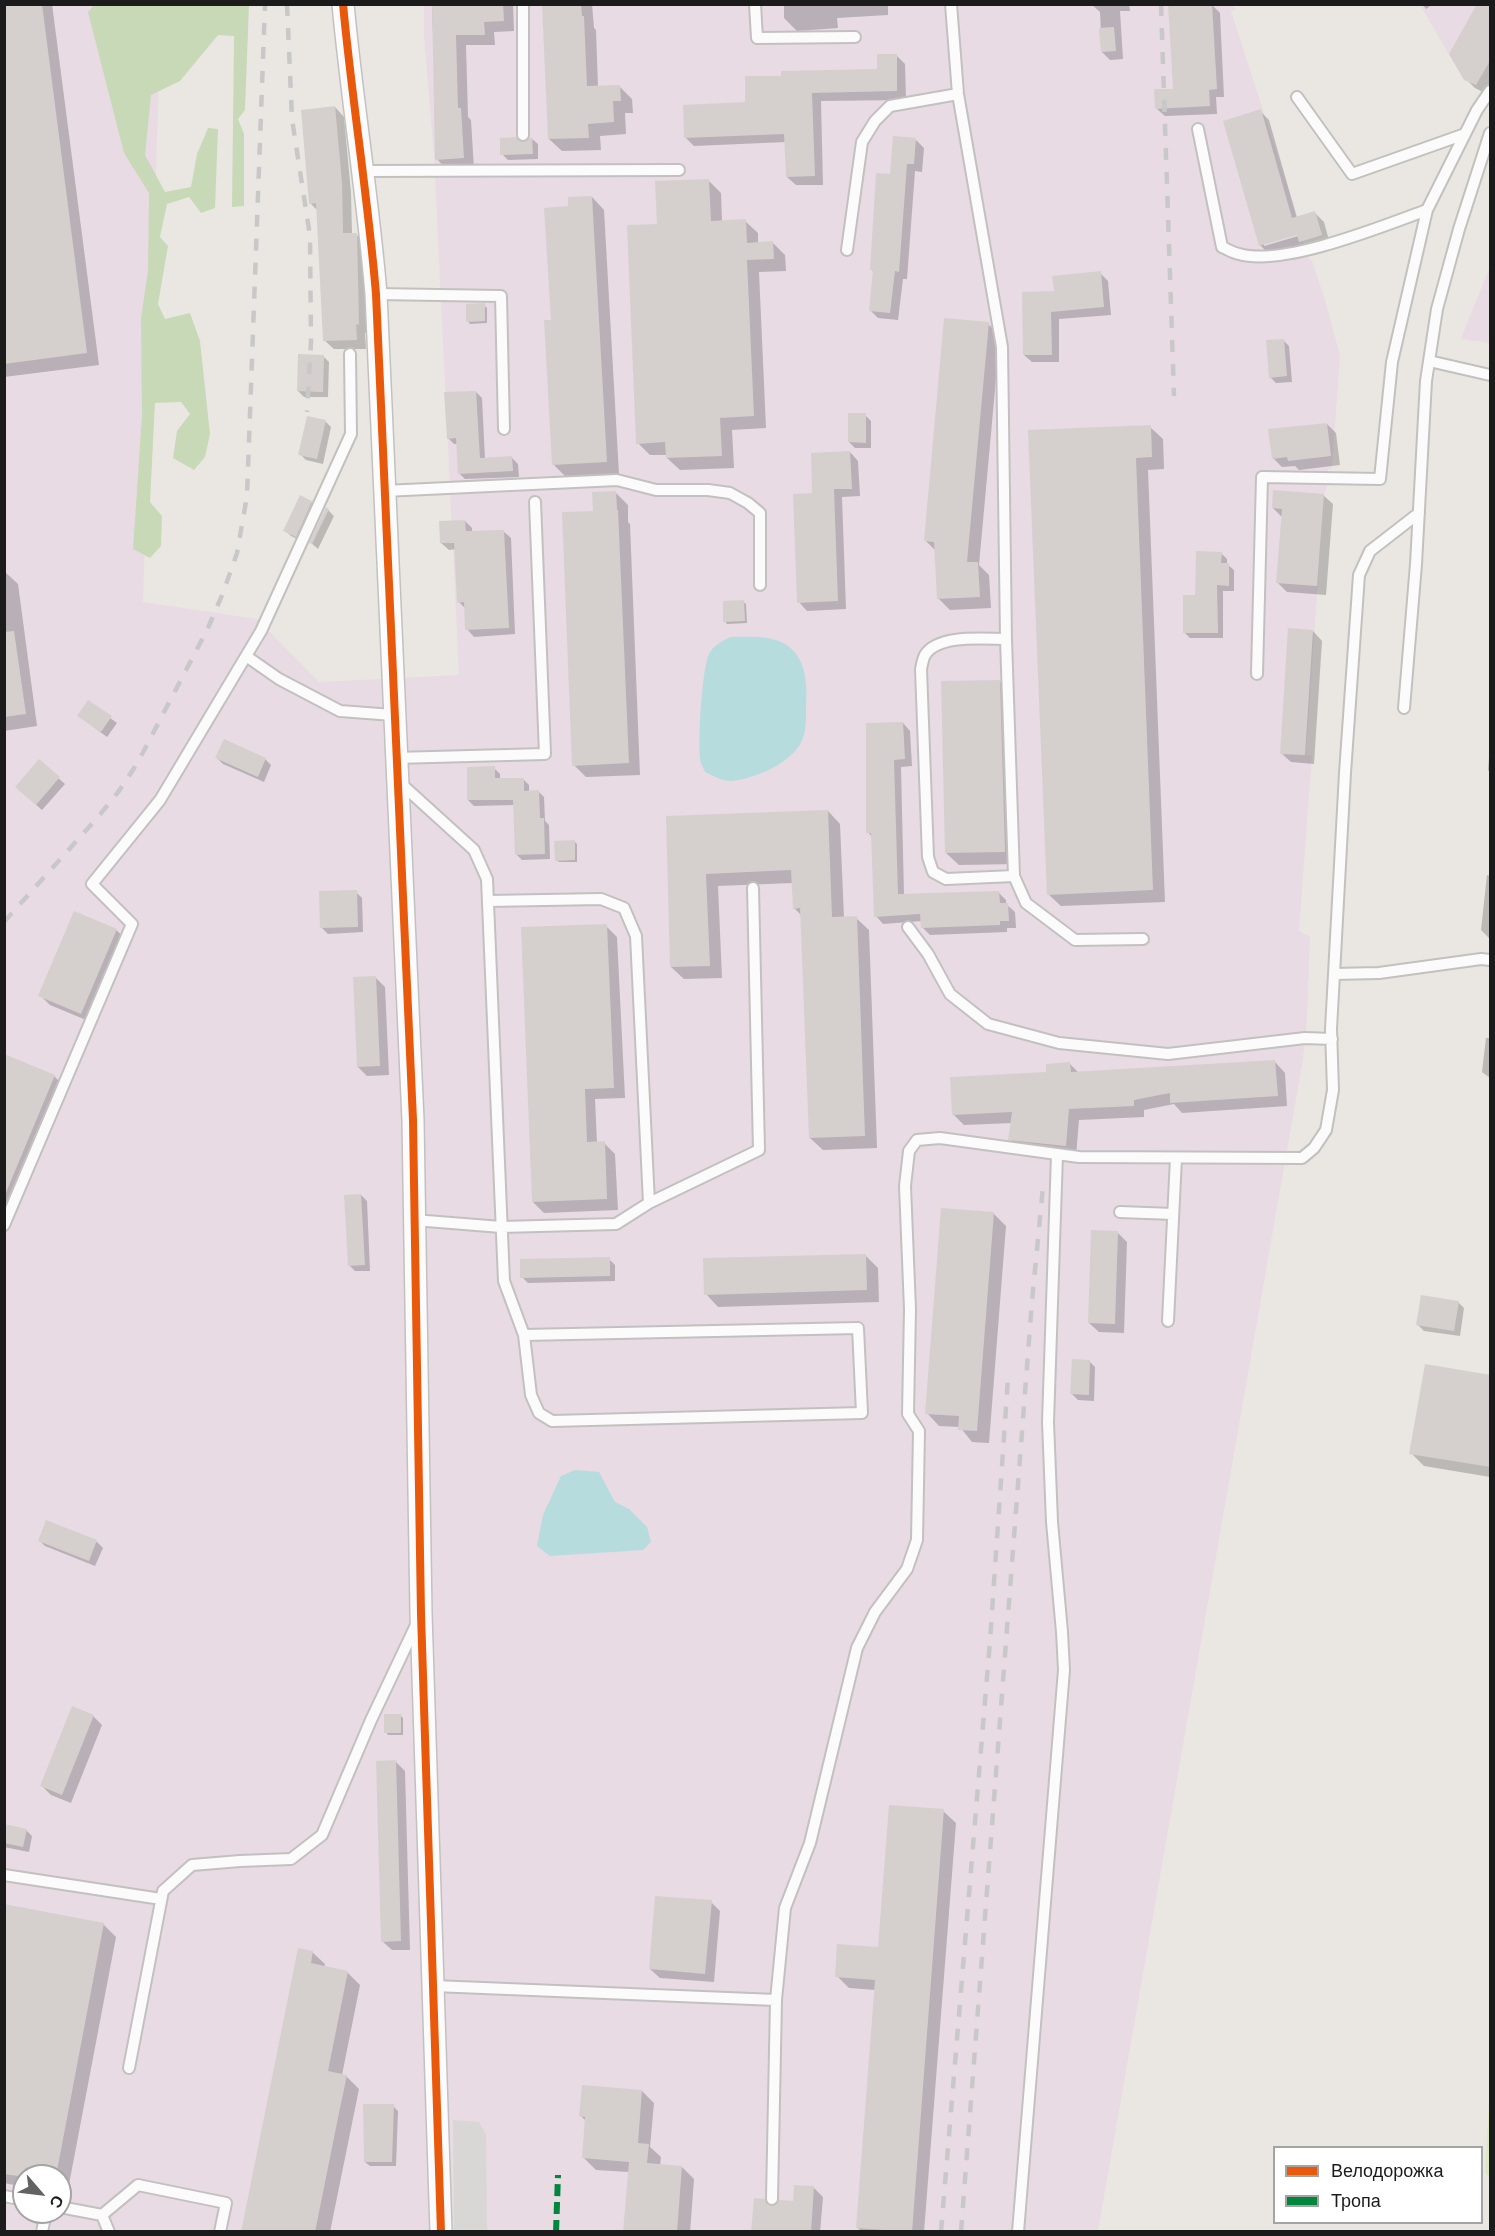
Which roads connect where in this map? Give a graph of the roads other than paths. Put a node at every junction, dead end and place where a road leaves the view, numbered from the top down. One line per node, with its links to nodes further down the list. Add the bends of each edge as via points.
1 (343, 4): 14 (street)
2 (523, 4): 12 (lane)
3 (755, 4): 5 (lane, via 757,38)
4 (951, 4): 7 (lane)
5 (855, 37)
6 (1491, 91): 11 (lane)
7 (958, 94): 16 (lane, via 890,106 875,121 862,142); 26 (lane, via 1002,347)
8 (1297, 97): 11 (lane, via 1352,174)
9 (1198, 129): 15 (lane, via 1222,247 1240,255 1272,256 1306,250 1349,239)
10 (1491, 133): 19 (lane, via 1437,309)
11 (1465, 134): 15 (lane)
12 (523, 135)
13 (679, 170): 14 (lane)
14 (364, 171): 17 (street)
15 (1427, 210): 28 (lane, via 1392,362 1380,479 1262,477)
16 (847, 249)
17 (376, 294): 21 (lane, via 501,296); 22 (street)
18 (350, 354): 27 (lane, via 351,434)
19 (1429, 361): 20 (lane); 24 (lane)
20 (1491, 375)
21 (504, 429)
22 (384, 491): 25 (lane, via 617,480 656,490 730,493 760,513); 30 (street)
23 (536, 502): 31 (lane, via 545,754)
24 (1419, 513): 29 (lane); 38 (lane, via 1370,551 1359,575)
25 (760, 585)
26 (1006, 639): 32 (lane); 32 (lane, via 956,640 937,645 924,656 921,669 927,857 933,872 946,879)
27 (246, 656): 30 (lane, via 279,679 340,711); 46 (lane, via 159,800 92,884 132,924)
28 (1257, 674)
29 (1404, 708)
30 (393, 715): 31 (street)
31 (396, 768): 34 (lane, via 474,850 487,879); 45 (street)
32 (1014, 876): 36 (lane, via 1026,903 1075,940)
33 (753, 888): 42 (lane, via 759,1150)
34 (488, 901): 42 (lane, via 601,899 624,908 636,936); 47 (lane)
35 (908, 927): 39 (lane, via 950,994 988,1024 1059,1043 1168,1054 1305,1038)
36 (1143, 939)
37 (1491, 960): 38 (lane, via 1379,973)
38 (1334, 974): 39 (lane)
39 (1332, 1039): 41 (lane, via 1333,1090 1326,1130 1302,1158)
40 (1057, 1155): 41 (lane); 54 (lane, via 940,1138 917,1140 909,1151 905,1186 910,1309 908,1414 919,1431 917,1540 908,1569 875,1612 857,1648 810,1843 785,1908); 62 (lane, via 1048,1422 1064,1670)
41 (1176, 1158): 44 (lane)
42 (649, 1203): 47 (lane, via 616,1224)
43 (1120, 1212): 44 (lane)
44 (1173, 1214): 48 (lane)
45 (414, 1220): 47 (lane); 50 (street)
46 (4, 1225)
47 (501, 1227): 49 (lane, via 504,1281)
48 (1168, 1321)
49 (524, 1335): 49 (lane, via 858,1328 862,1413 552,1421 539,1413 531,1395)
50 (421, 1614): 52 (lane, via 322,1835 291,1859 192,1865 163,1890); 53 (street)
51 (4, 1875): 52 (lane)
52 (161, 1899): 55 (lane)
53 (434, 1986): 54 (lane); 61 (street)
54 (776, 2000): 56 (lane)
55 (129, 2068)
56 (772, 2199)
57 (72, 2209): 58 (lane)
58 (102, 2215): 59 (lane); 60 (lane, via 138,2185 226,2203)
59 (109, 2232)
60 (220, 2232)
61 (441, 2232)
62 (1018, 2232)

